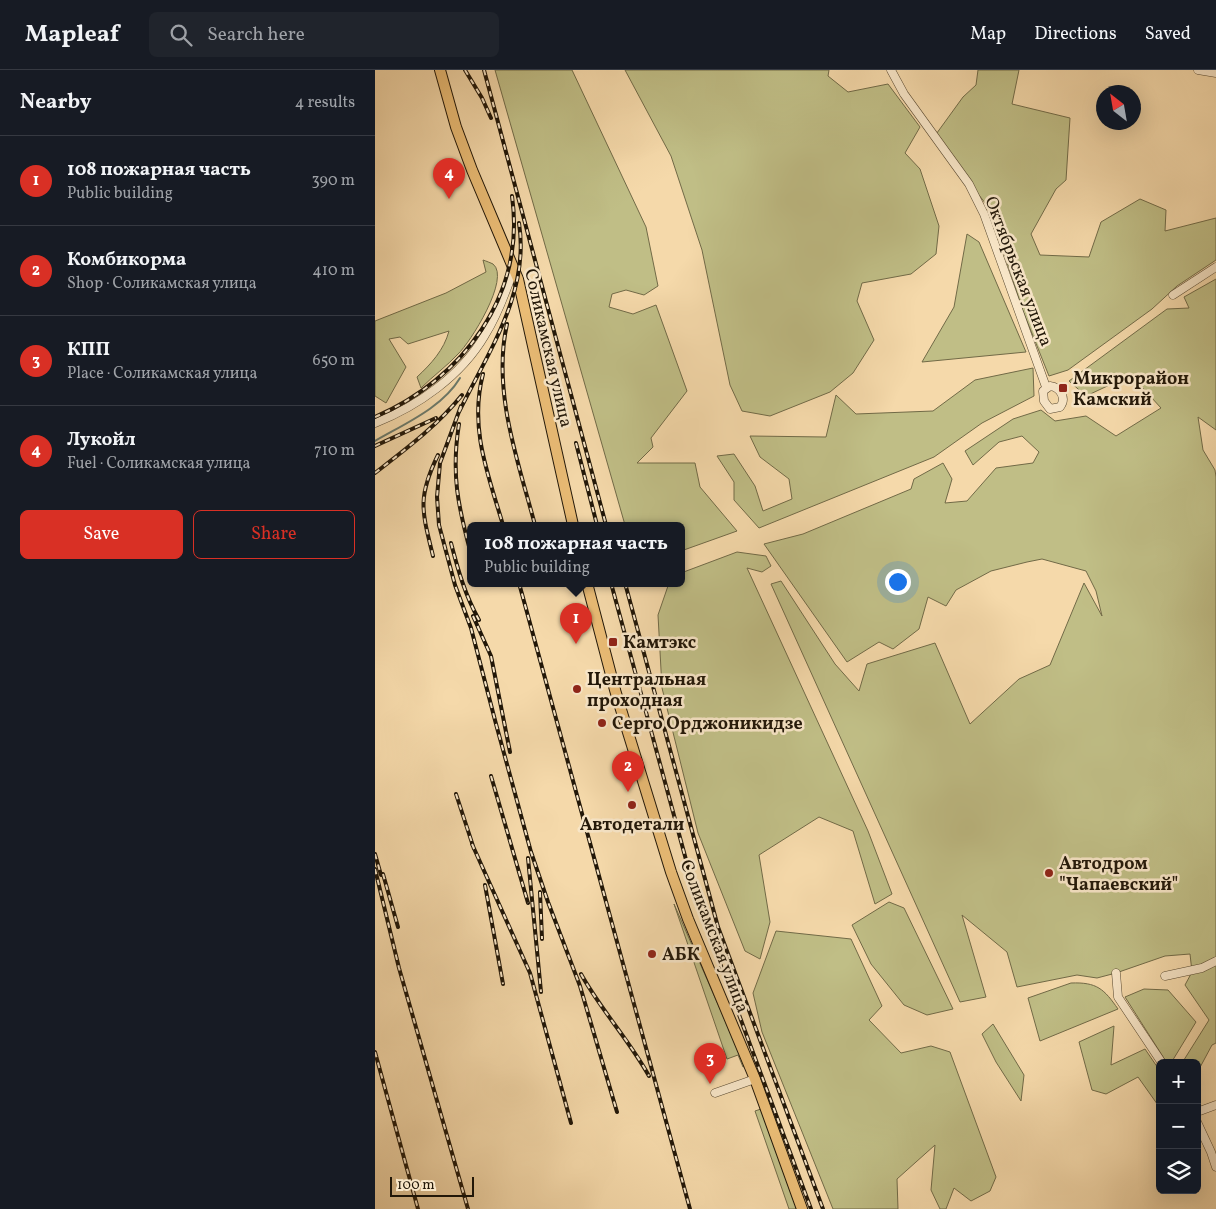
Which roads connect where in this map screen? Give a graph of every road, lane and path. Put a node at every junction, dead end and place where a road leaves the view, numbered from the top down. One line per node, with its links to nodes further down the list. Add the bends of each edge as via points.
1 (440, 70): 6 (main road, Соликамская улица, via 472,170)
2 (891, 70): 8 (street, Октябрьская улица, via 903,94 969,184 984,214)
3 (1199, 70): 4 (street)
4 (1216, 73)
5 (1216, 267): 7 (street)
6 (514, 268): 9 (street, via 497,313 471,356 427,395); 10 (main road, Соликамская улица)
7 (1173, 295)
8 (1046, 387)
9 (375, 423)
10 (572, 522)
11 (588, 587): 16 (main road, Соликамская улица, via 615,690 671,872)
12 (1216, 961): 14 (street, via 1202,968)
13 (1116, 973): 15 (street, via 1119,997)
14 (1165, 976)
15 (1159, 1059)
16 (755, 1080): 17 (street); 22 (main road, Соликамская улица)
17 (715, 1093)
18 (1216, 1105): 19 (street)
19 (1201, 1111)
20 (1201, 1131): 21 (street)
21 (1216, 1167)
22 (802, 1209)

